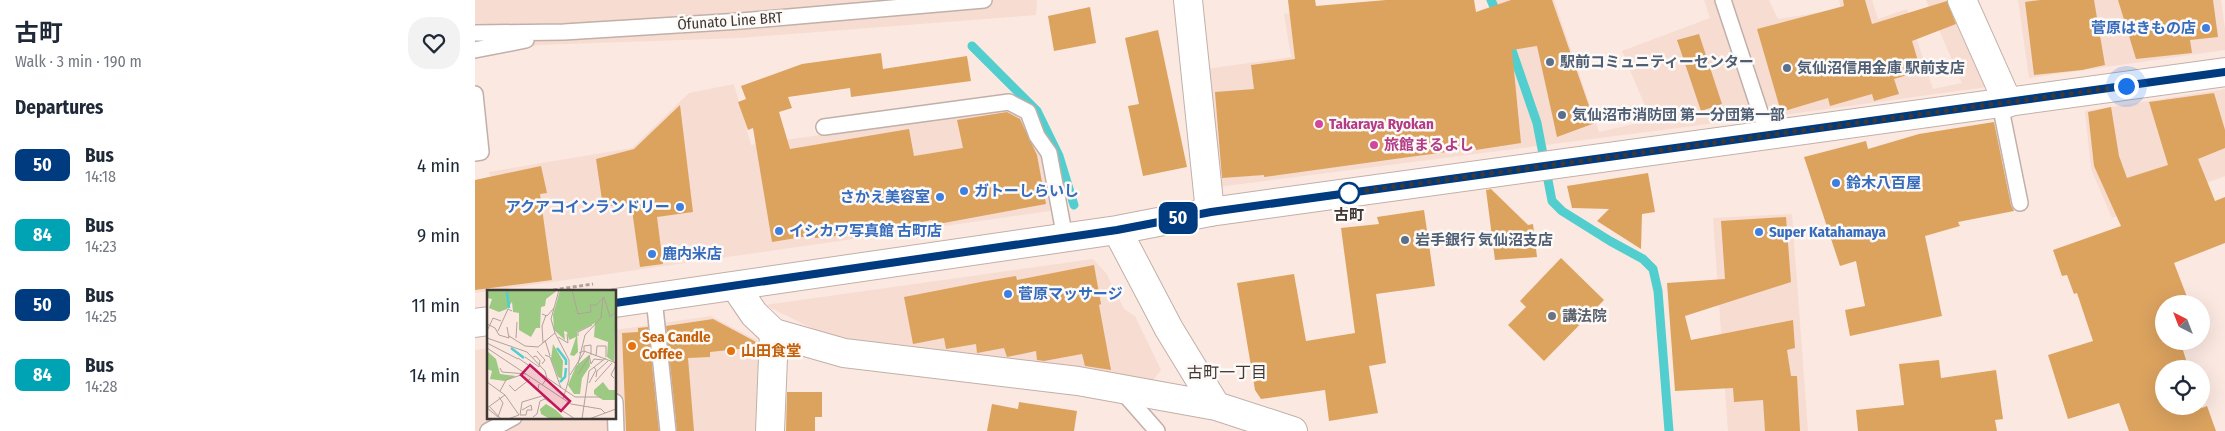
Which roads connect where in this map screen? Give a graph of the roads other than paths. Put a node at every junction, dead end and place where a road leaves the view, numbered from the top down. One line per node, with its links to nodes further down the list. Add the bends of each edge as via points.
1 (984, 0): 5 (lane, Ōfunato Line BRT)
2 (1188, 0): 15 (street)
3 (1723, 0): 12 (lane)
4 (1962, 0): 10 (street)
5 (564, 32): 6 (lane, Ōfunato Line BRT); 7 (lane)
6 (475, 33)
7 (475, 50)
8 (2225, 72): 10 (street)
9 (475, 94): 13 (lane, via 481,152)
10 (2004, 104): 12 (street); 14 (lane)
11 (824, 127): 17 (lane, via 1009,102 1028,112 1037,136 1049,153)
12 (1768, 136): 15 (street)
13 (475, 153)
14 (2020, 203)
15 (1211, 212): 16 (street)
16 (1117, 230): 17 (street); 23 (street, via 1169,329)
17 (1065, 238): 18 (street)
18 (735, 286): 19 (street); 21 (street, via 754,314)
19 (655, 298): 20 (street); 28 (lane)
20 (616, 303)
21 (774, 333): 22 (street, via 844,353); 29 (street)
22 (1120, 389): 23 (street); 30 (lane)
23 (1216, 406): 31 (street)
24 (512, 418): 26 (lane)
25 (616, 418): 27 (lane)
26 (489, 431)
27 (616, 431)
28 (668, 431)
29 (770, 431)
30 (1157, 431)
31 (1293, 431)

